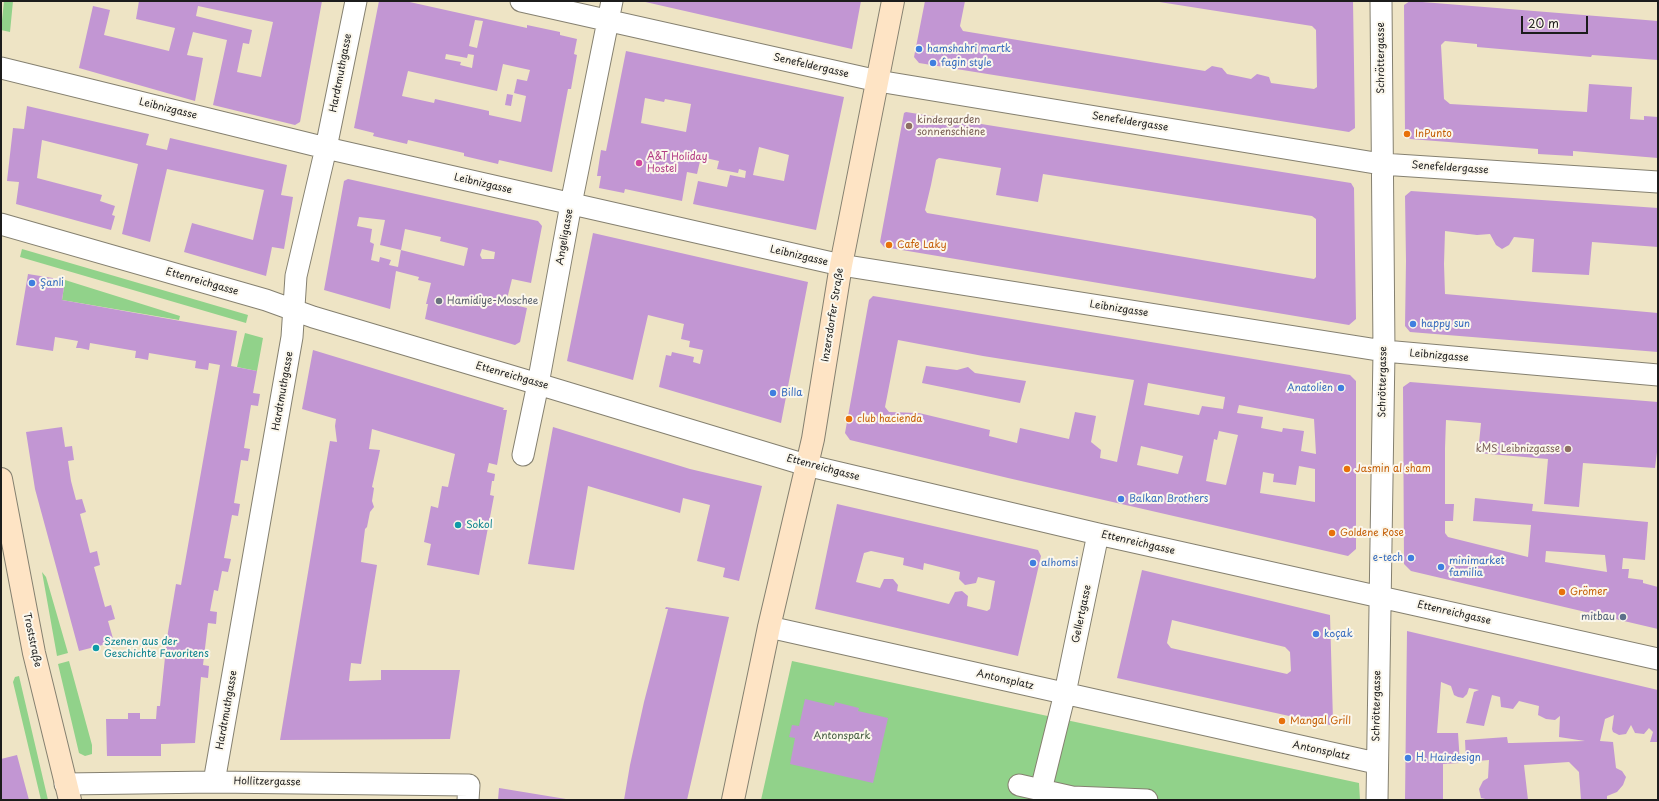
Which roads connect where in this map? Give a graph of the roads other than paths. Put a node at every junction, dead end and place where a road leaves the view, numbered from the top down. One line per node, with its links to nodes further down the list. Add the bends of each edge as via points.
1 (356, 1): 8 (street, Hardtmuthgasse)
2 (521, 1): 5 (street, Senefeldergasse)
3 (893, 1): 7 (street, Inzersdorfer Straße)
4 (1380, 1): 9 (street, Schröttergasse)
5 (610, 10): 7 (street, Senefeldergasse); 11 (street, Angeligasse)
6 (1, 68): 8 (street, Leibnizgasse)
7 (878, 81): 9 (street, Senefeldergasse); 13 (street, Inzersdorfer Straße)
8 (326, 148): 11 (street, Leibnizgasse); 14 (street, Hardtmuthgasse, via 296,276)
9 (1381, 164): 10 (street, Senefeldergasse); 15 (street, Schröttergasse)
10 (1658, 182)
11 (571, 204): 13 (street, Leibnizgasse); 17 (street, Angeligasse)
12 (1, 224): 14 (street, Ettenreichgasse)
13 (841, 265): 15 (street, Leibnizgasse); 19 (street, Inzersdorfer Straße)
14 (294, 310): 17 (street, Ettenreichgasse); 27 (street, Hardtmuthgasse, via 292,337)
15 (1384, 351): 16 (street, Leibnizgasse); 22 (street, Schröttergasse)
16 (1658, 376)
17 (538, 384): 18 (street, Angeligasse); 19 (street, Ettenreichgasse)
18 (523, 455)
19 (806, 466): 21 (street, Ettenreichgasse); 23 (street, Inzersdorfer Straße)
20 (1, 479): 30 (street, Troststraße, via 34,653)
21 (1098, 534): 22 (street, Ettenreichgasse); 25 (street, Gellertgasse)
22 (1380, 597): 24 (street, Ettenreichgasse); 26 (street, Schröttergasse)
23 (769, 627): 25 (street, Antonsplatz); 32 (street)
24 (1658, 659)
25 (1065, 693): 26 (street, Antonsplatz); 29 (street)
26 (1376, 763): 34 (street)
27 (214, 782): 30 (street, Hollitzergasse); 31 (street, Hollitzergasse)
28 (1019, 784): 29 (street)
29 (1041, 790): 33 (street, via 1072,797)
30 (68, 792)
31 (469, 792)
32 (732, 800)
33 (1147, 800)
34 (1377, 800)

